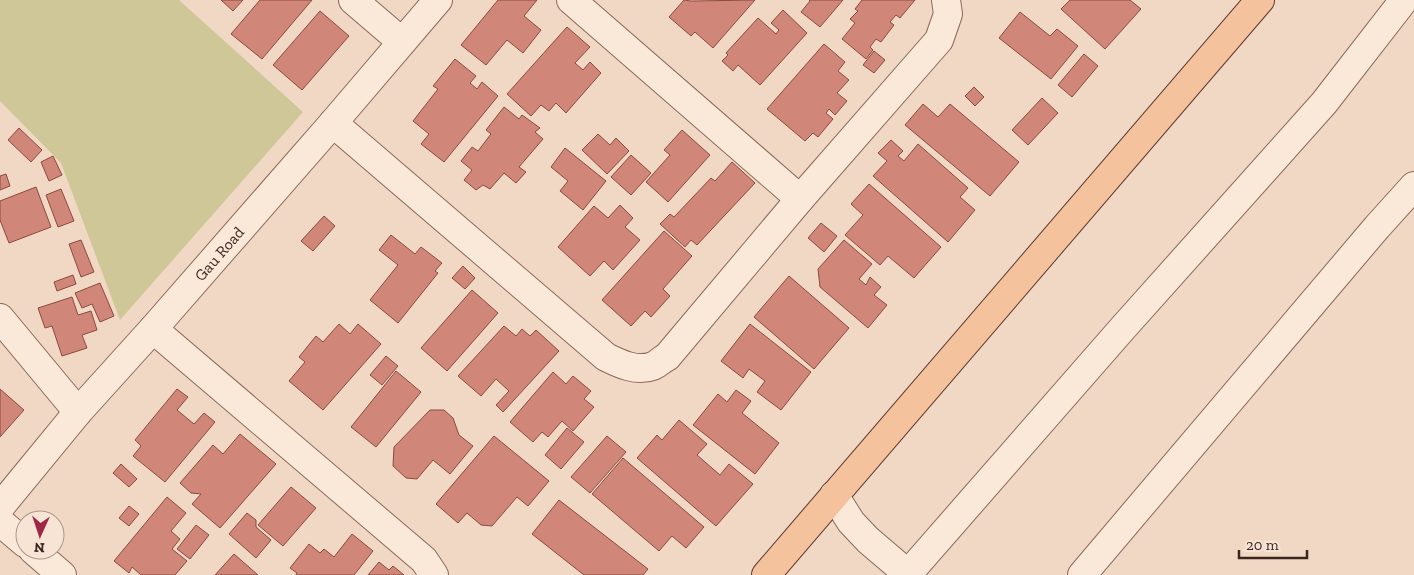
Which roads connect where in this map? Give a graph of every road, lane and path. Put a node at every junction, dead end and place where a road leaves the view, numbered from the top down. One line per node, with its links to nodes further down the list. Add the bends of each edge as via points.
1 (353, 0): 7 (street)
2 (438, 0): 7 (street, Gau Road)
3 (571, 0): 10 (street)
4 (946, 0): 10 (street, via 948,14 939,40)
5 (1260, 0): 14 (main road)
6 (1404, 0): 22 (street, via 1324,103)
7 (402, 42): 8 (street, Gau Road)
8 (333, 123): 10 (street, via 606,357 635,368 652,366 667,357); 12 (street, Gau Road)
9 (1414, 186): 23 (street)
10 (800, 199)
11 (0, 318): 13 (street)
12 (153, 329): 13 (street, Gau Road); 20 (street, via 424,560)
13 (78, 412): 15 (street, Gau Road)
14 (834, 495): 21 (main road); 22 (street, via 851,522)
15 (0, 507)
16 (0, 522): 17 (street)
17 (15, 535)
18 (45, 560): 19 (street)
19 (62, 575)
20 (434, 575)
21 (766, 575)
22 (908, 575)
23 (1082, 575)

